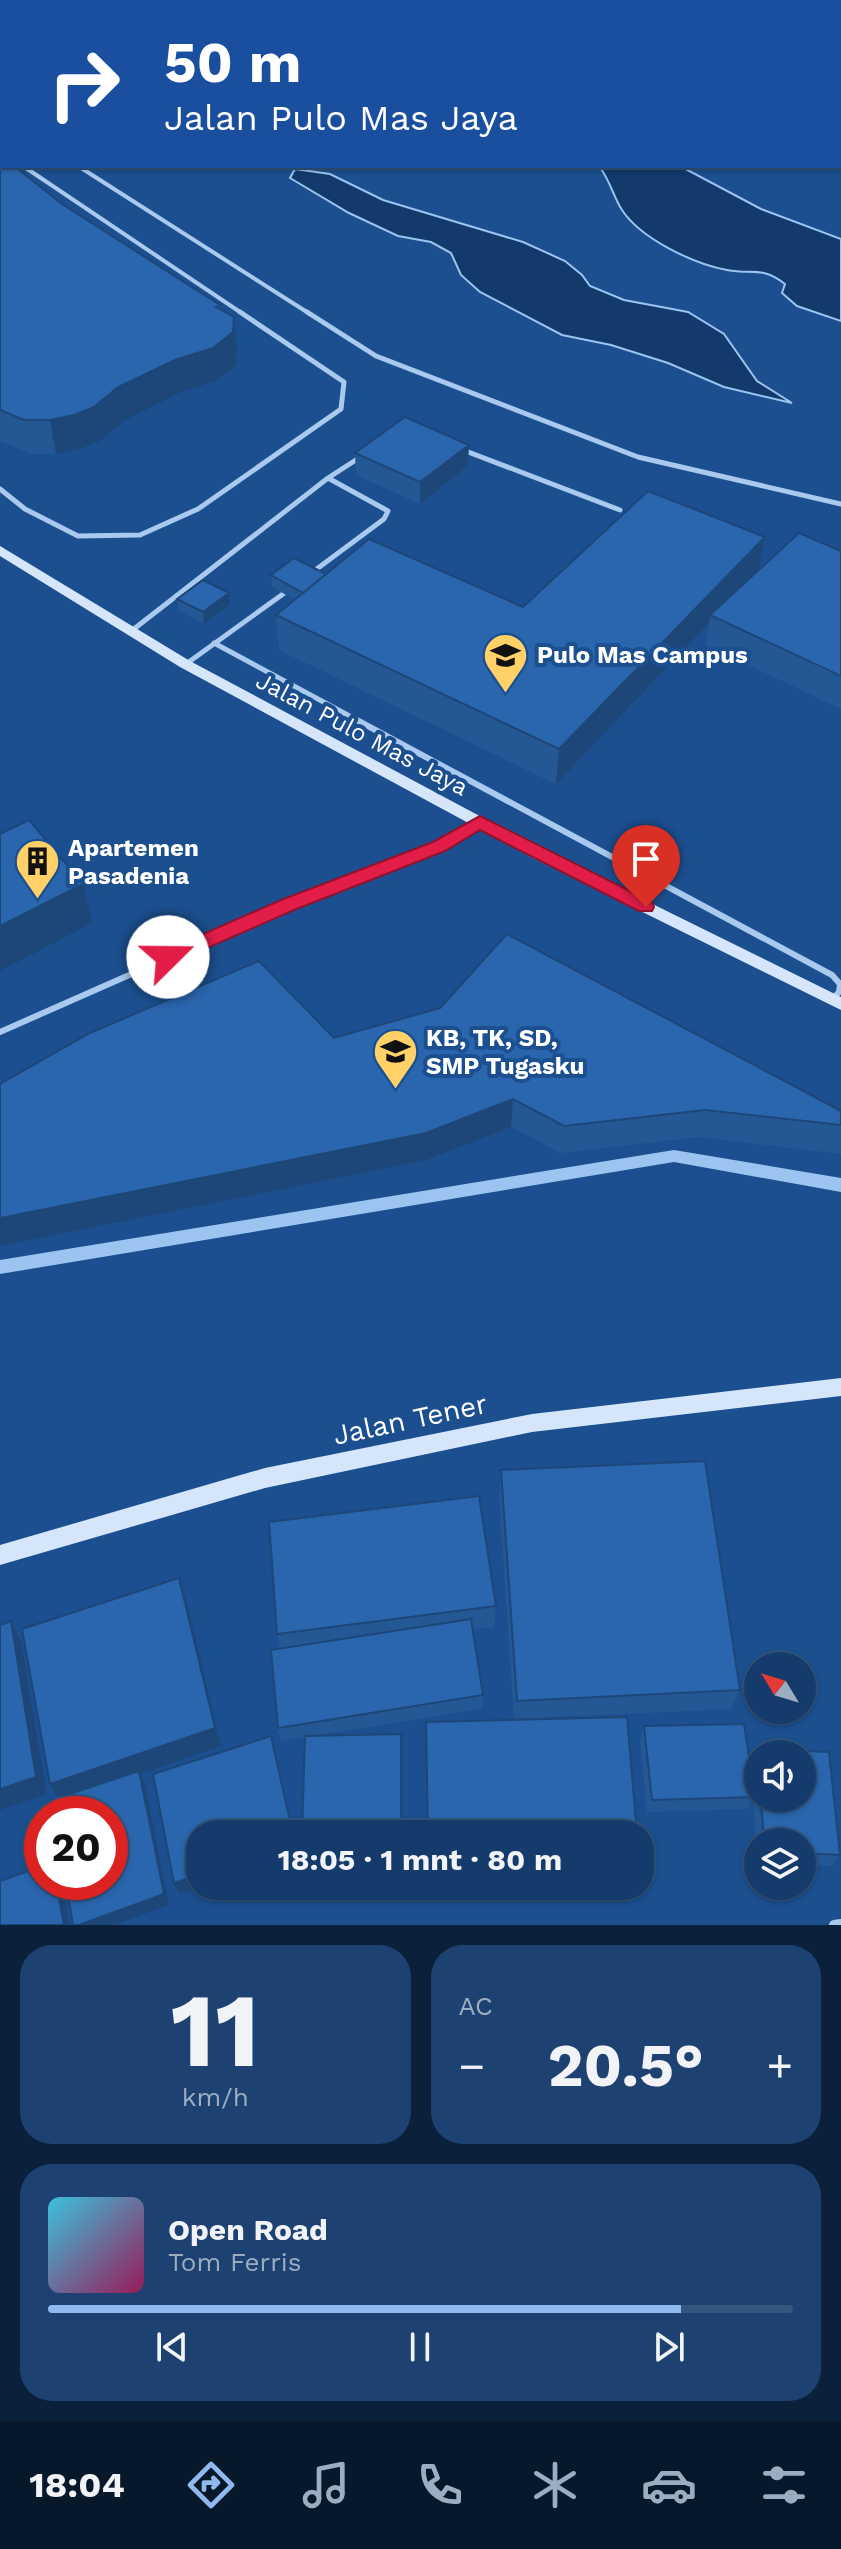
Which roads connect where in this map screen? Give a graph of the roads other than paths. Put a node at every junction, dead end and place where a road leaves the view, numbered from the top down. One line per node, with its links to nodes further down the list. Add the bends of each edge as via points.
1 (26, 168): 6 (lane, via 344,382 341,409 198,509 140,535 78,536 25,509)
2 (81, 168): 7 (lane, via 376,356 638,457)
3 (462, 450): 8 (lane)
4 (367, 453): 5 (lane)
5 (328, 478): 10 (lane, via 388,511); 12 (lane)
6 (0, 489)
7 (841, 504)
8 (620, 510)
9 (0, 550): 12 (street, Jalan Pulo Mas Jaya)
10 (308, 576)
11 (283, 594): 13 (lane)
12 (130, 632): 14 (street, Jalan Pulo Mas Jaya)
13 (214, 643): 14 (lane); 16 (lane)
14 (185, 664): 15 (street, Jalan Pulo Mas Jaya)
15 (480, 822): 17 (street, Jalan Pulo Mas Jaya); 18 (lane, via 439,847 288,905)
16 (839, 980): 17 (lane)
17 (837, 1002)
18 (0, 1032)
19 (841, 1387): 20 (street, Jalan Tener, via 532,1423 265,1478)
20 (0, 1555)
21 (841, 1924): 22 (street)
22 (834, 1925)

